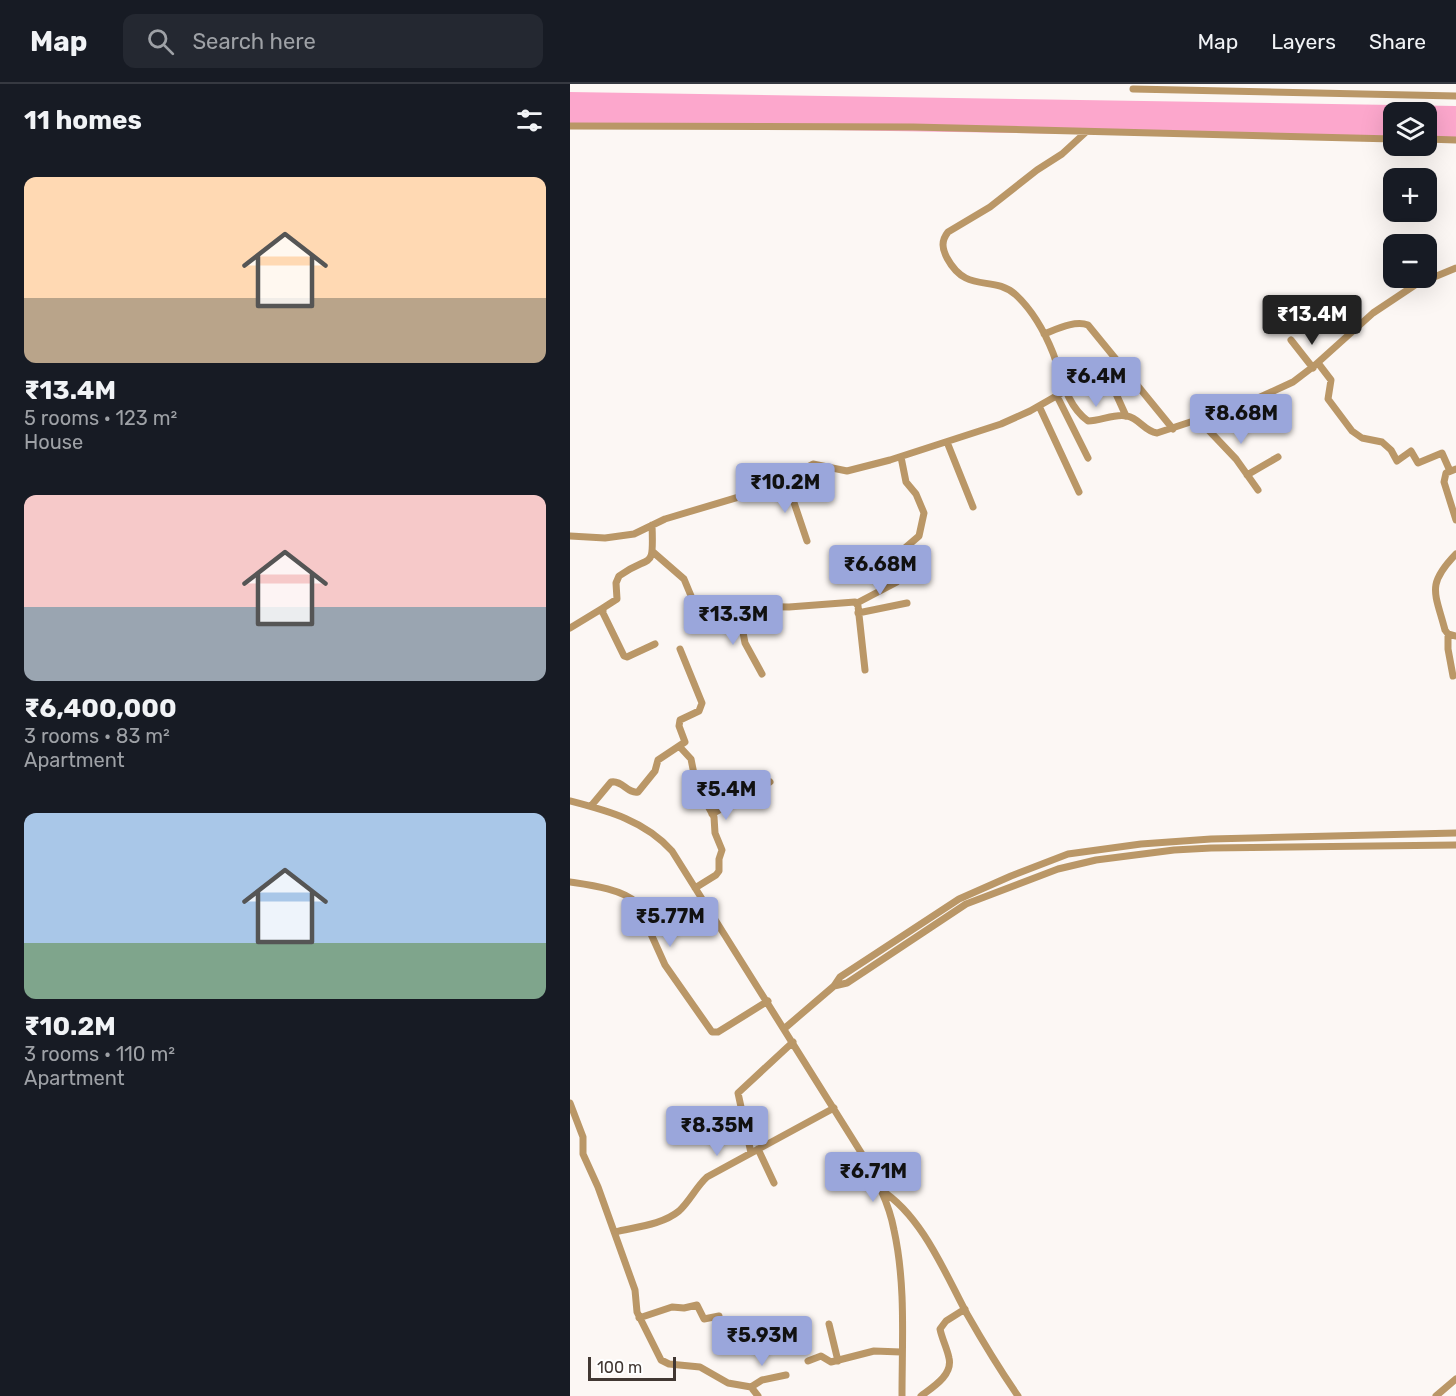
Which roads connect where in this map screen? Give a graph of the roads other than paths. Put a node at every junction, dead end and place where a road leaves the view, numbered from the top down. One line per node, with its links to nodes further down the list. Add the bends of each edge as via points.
1 (1310, 84): 3 (street)
2 (1133, 89): 3 (street)
3 (1313, 92): 4 (street)
4 (1456, 96)
5 (570, 126): 6 (street)
6 (1086, 132): 7 (street); 11 (street, via 990,207 954,228 942,245 962,277 1010,290)
7 (1383, 139)
8 (1437, 139): 9 (street)
9 (1456, 140)
10 (1456, 268): 14 (street, via 1393,299 1358,324)
11 (1044, 334): 13 (street, via 1082,323 1088,325); 15 (street)
12 (1291, 339): 14 (street)
13 (1121, 364): 19 (street, via 1108,376); 21 (street)
14 (1316, 365): 17 (street, via 1293,382); 27 (street, via 1332,380 1328,396 1356,435 1387,445 1397,461 1411,451 1418,464 1442,453)
15 (1065, 391): 16 (street); 19 (street, via 1088,422)
16 (1057, 396): 18 (street); 26 (street)
17 (1248, 403): 20 (street); 22 (street)
18 (1039, 406): 23 (street); 31 (street)
19 (1126, 416): 21 (street, via 1150,432)
20 (1199, 420): 21 (street); 28 (street)
21 (1173, 429)
22 (1267, 429)
23 (947, 442): 24 (street); 32 (street)
24 (901, 457): 29 (street, via 847,471 813,464); 39 (street, via 906,482 924,513 919,536 898,554 897,582)
25 (1278, 457): 28 (street)
26 (1088, 458)
27 (1453, 470): 33 (street, via 1444,477 1444,483)
28 (1247, 475): 30 (street)
29 (786, 479): 34 (street, via 758,492); 36 (street)
30 (1258, 490)
31 (1079, 492)
32 (973, 507)
33 (1456, 520)
34 (652, 525): 35 (street, via 627,536); 37 (street)
35 (570, 536)
36 (807, 541)
37 (653, 552): 41 (street, via 684,579 697,606); 42 (street, via 650,561 619,576 617,599)
38 (1456, 554): 45 (street, via 1439,573 1435,587)
39 (857, 603): 41 (street); 43 (street)
40 (907, 603): 43 (street)
41 (738, 606): 50 (street, via 745,643)
42 (603, 608): 44 (street); 47 (street, via 624,656)
43 (858, 613): 49 (street)
44 (570, 628)
45 (1448, 634): 46 (street); 51 (street)
46 (1456, 636)
47 (655, 644)
48 (680, 649): 52 (street, via 702,707 680,720 685,739)
49 (865, 670)
50 (762, 674)
51 (1453, 676)
52 (680, 746): 55 (street, via 658,760 655,771 638,792 611,782); 56 (street, via 691,759 698,789)
53 (770, 782): 56 (street)
54 (570, 801): 55 (street)
55 (591, 806): 60 (street, via 655,833 672,851)
56 (712, 814): 60 (street, via 722,850 719,871)
57 (1456, 833): 61 (street, via 1211,839 1068,854 959,899 840,977)
58 (1456, 845): 61 (street, via 1211,848 1096,860 1058,869 966,904 847,983)
59 (570, 882): 62 (street, via 599,887 637,903 665,965 712,1032)
60 (695, 888): 62 (street)
61 (834, 986): 63 (street)
62 (768, 1001): 63 (street)
63 (784, 1028): 64 (street)
64 (793, 1042): 66 (street); 67 (street, via 738,1093)
65 (570, 1103): 70 (street, via 583,1137 583,1154)
66 (834, 1108): 67 (street); 69 (street)
67 (754, 1151): 68 (street); 70 (street, via 707,1177 671,1216)
68 (774, 1183)
69 (881, 1190): 71 (street, via 898,1203 927,1240); 75 (street, via 894,1228 902,1278)
70 (615, 1232): 73 (street)
71 (964, 1309): 82 (street, via 941,1325 950,1365 939,1382); 83 (street)
72 (719, 1316): 73 (street, via 704,1319 694,1305 672,1307)
73 (639, 1318): 80 (street, via 664,1362 700,1368)
74 (829, 1324): 77 (street)
75 (901, 1352): 77 (street, via 874,1351); 81 (street)
76 (808, 1361): 77 (street, via 821,1356)
77 (838, 1361)
78 (786, 1375): 80 (street, via 762,1380)
79 (1456, 1379): 84 (street)
80 (754, 1392)
81 (902, 1396)
82 (921, 1396)
83 (1018, 1396)
84 (1436, 1396)

